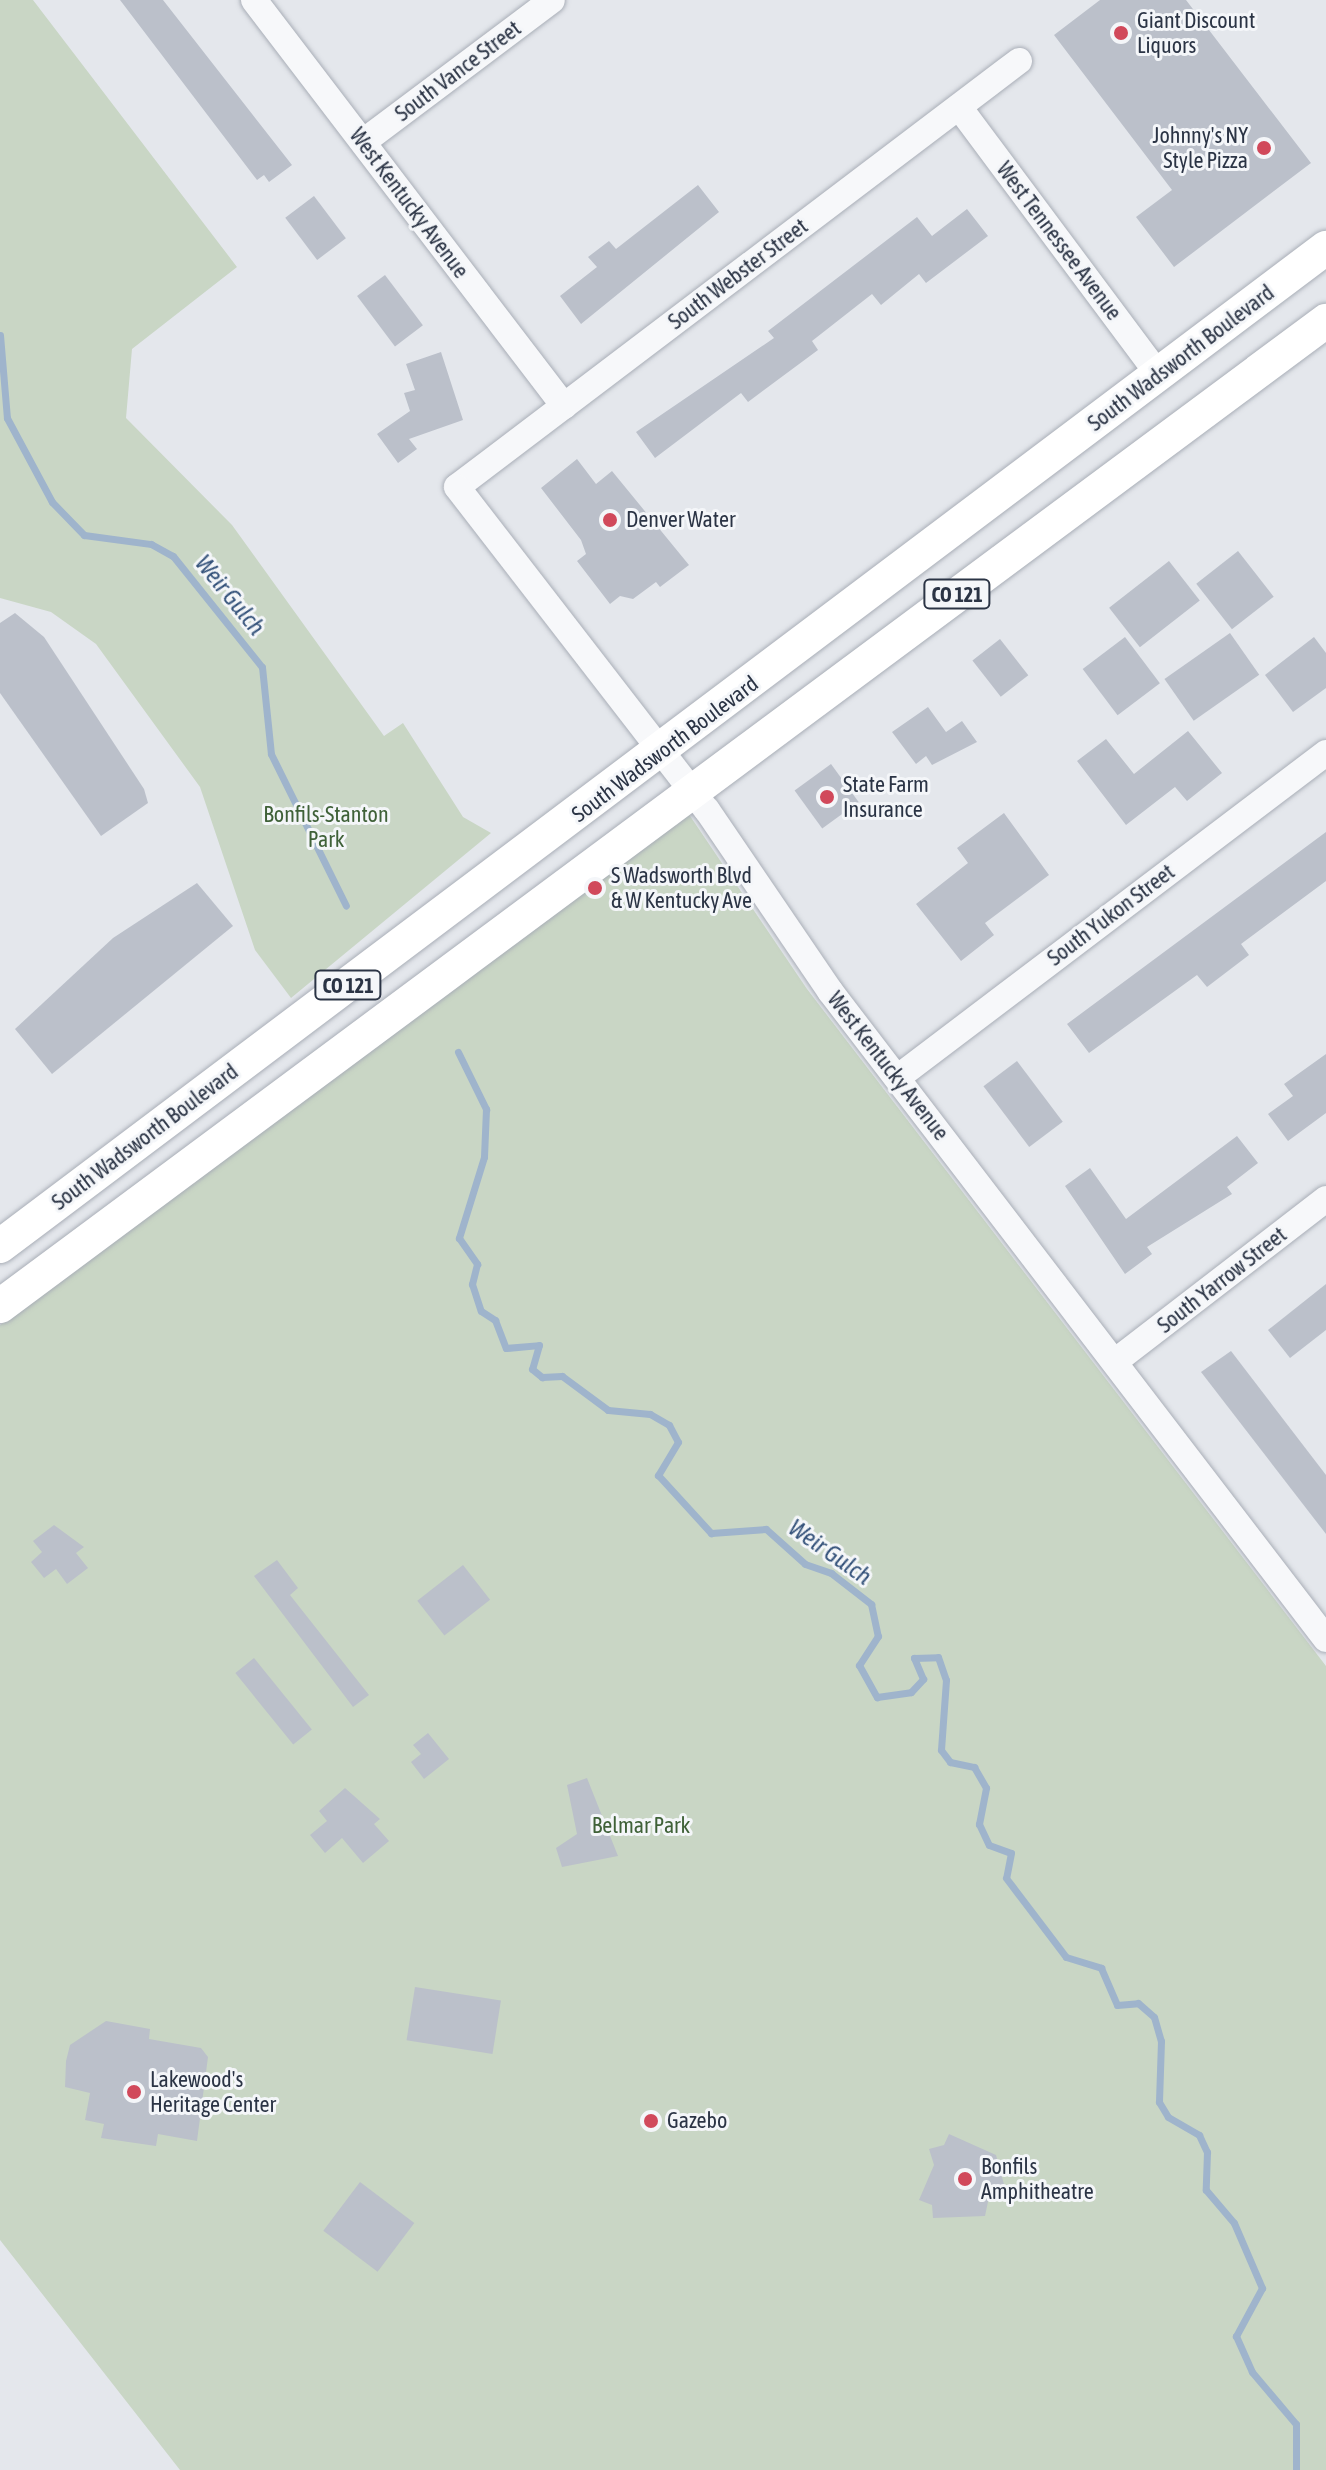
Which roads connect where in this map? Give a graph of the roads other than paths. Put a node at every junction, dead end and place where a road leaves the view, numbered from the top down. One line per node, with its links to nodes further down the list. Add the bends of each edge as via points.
1 (254, 0): 5 (street, West Kentucky Avenue)
2 (552, 0): 5 (street, South Vance Street)
3 (1019, 61): 4 (street, South Webster Street)
4 (959, 107): 9 (street, West Tennessee Avenue); 10 (street, South Webster Street)
5 (363, 142): 10 (street, West Kentucky Avenue)
6 (1326, 248): 9 (main road, South Wadsworth Boulevard / CO 121)
7 (1326, 311): 8 (main road)
8 (1314, 330): 14 (main road, CO 121)
9 (1159, 375): 12 (main road, South Wadsworth Boulevard / CO 121)
10 (564, 406): 11 (street, South Webster Street)
11 (457, 487): 12 (street, West Kentucky Avenue)
12 (662, 752): 14 (street, West Kentucky Avenue); 17 (main road, South Wadsworth Boulevard / CO 121)
13 (1326, 753): 15 (street, South Yukon Street)
14 (691, 788): 15 (street, West Kentucky Avenue); 18 (main road, CO 121)
15 (897, 1078): 19 (street, West Kentucky Avenue)
16 (1326, 1199): 19 (street, South Yarrow Street)
17 (0, 1246)
18 (0, 1306)
19 (1117, 1360): 20 (street, West Kentucky Avenue)
20 (1325, 1636)

